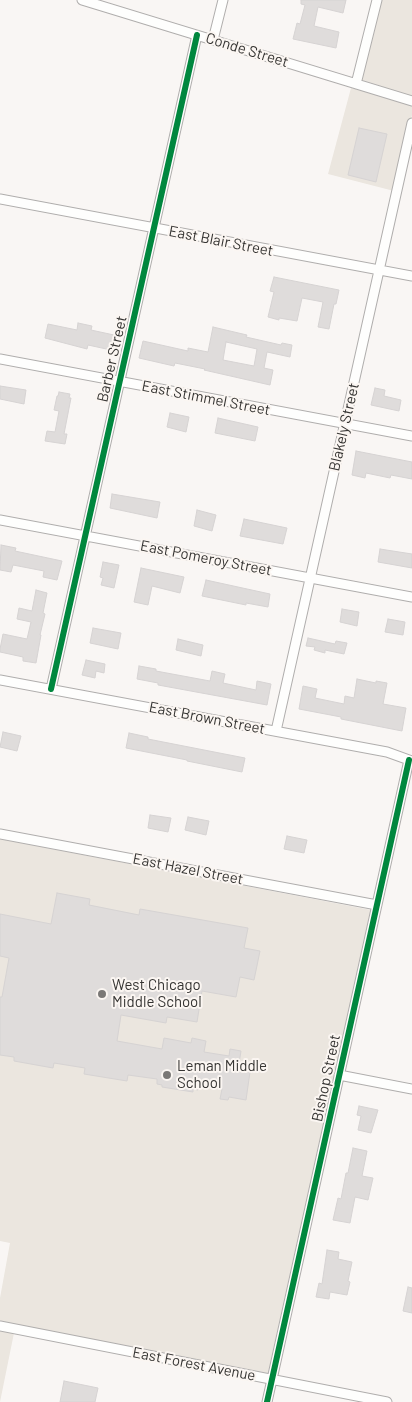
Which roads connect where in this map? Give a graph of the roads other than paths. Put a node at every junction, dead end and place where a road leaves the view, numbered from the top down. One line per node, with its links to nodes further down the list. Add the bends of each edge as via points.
1 (82, 0): 4 (street, Conde Street)
2 (223, 0): 5 (street)
3 (377, 0): 6 (street)
4 (197, 35): 5 (street, Conde Street); 10 (street, Barber Street)
5 (213, 40): 6 (street, Conde Street)
6 (356, 84): 7 (street, Conde Street)
7 (412, 101)
8 (412, 123): 11 (street, Blakely Street)
9 (0, 199): 10 (street, East Blair Street)
10 (154, 228): 11 (street, East Blair Street); 14 (street, Barber Street)
11 (379, 270): 12 (street, East Blair Street); 15 (street, Blakely Street)
12 (412, 276)
13 (0, 359): 14 (street, East Stimmel Street)
14 (120, 382): 15 (street, East Stimmel Street); 18 (street, Barber Street)
15 (344, 424): 16 (street, East Stimmel Street); 19 (street, Blakely Street)
16 (412, 436)
17 (0, 520): 18 (street, East Pomeroy Street)
18 (86, 536): 19 (street, East Pomeroy Street); 22 (street, Barber Street)
19 (310, 578): 20 (street, East Pomeroy Street); 23 (street, Blakely Street)
20 (412, 597)
21 (0, 680): 22 (street, East Brown Street)
22 (52, 689): 23 (street, East Brown Street)
23 (276, 732): 24 (street, East Brown Street, via 387,752)
24 (410, 761): 26 (street, Bishop Street)
25 (0, 834): 26 (street, East Hazel Street)
26 (377, 905): 27 (street, Bishop Street)
27 (339, 1075): 28 (street); 30 (street, Bishop Street)
28 (412, 1089)
29 (0, 1326): 30 (street, East Forest Avenue)
30 (272, 1379): 31 (street, Bishop Street); 32 (street, East Forest Avenue)
31 (267, 1402)
32 (387, 1402)

